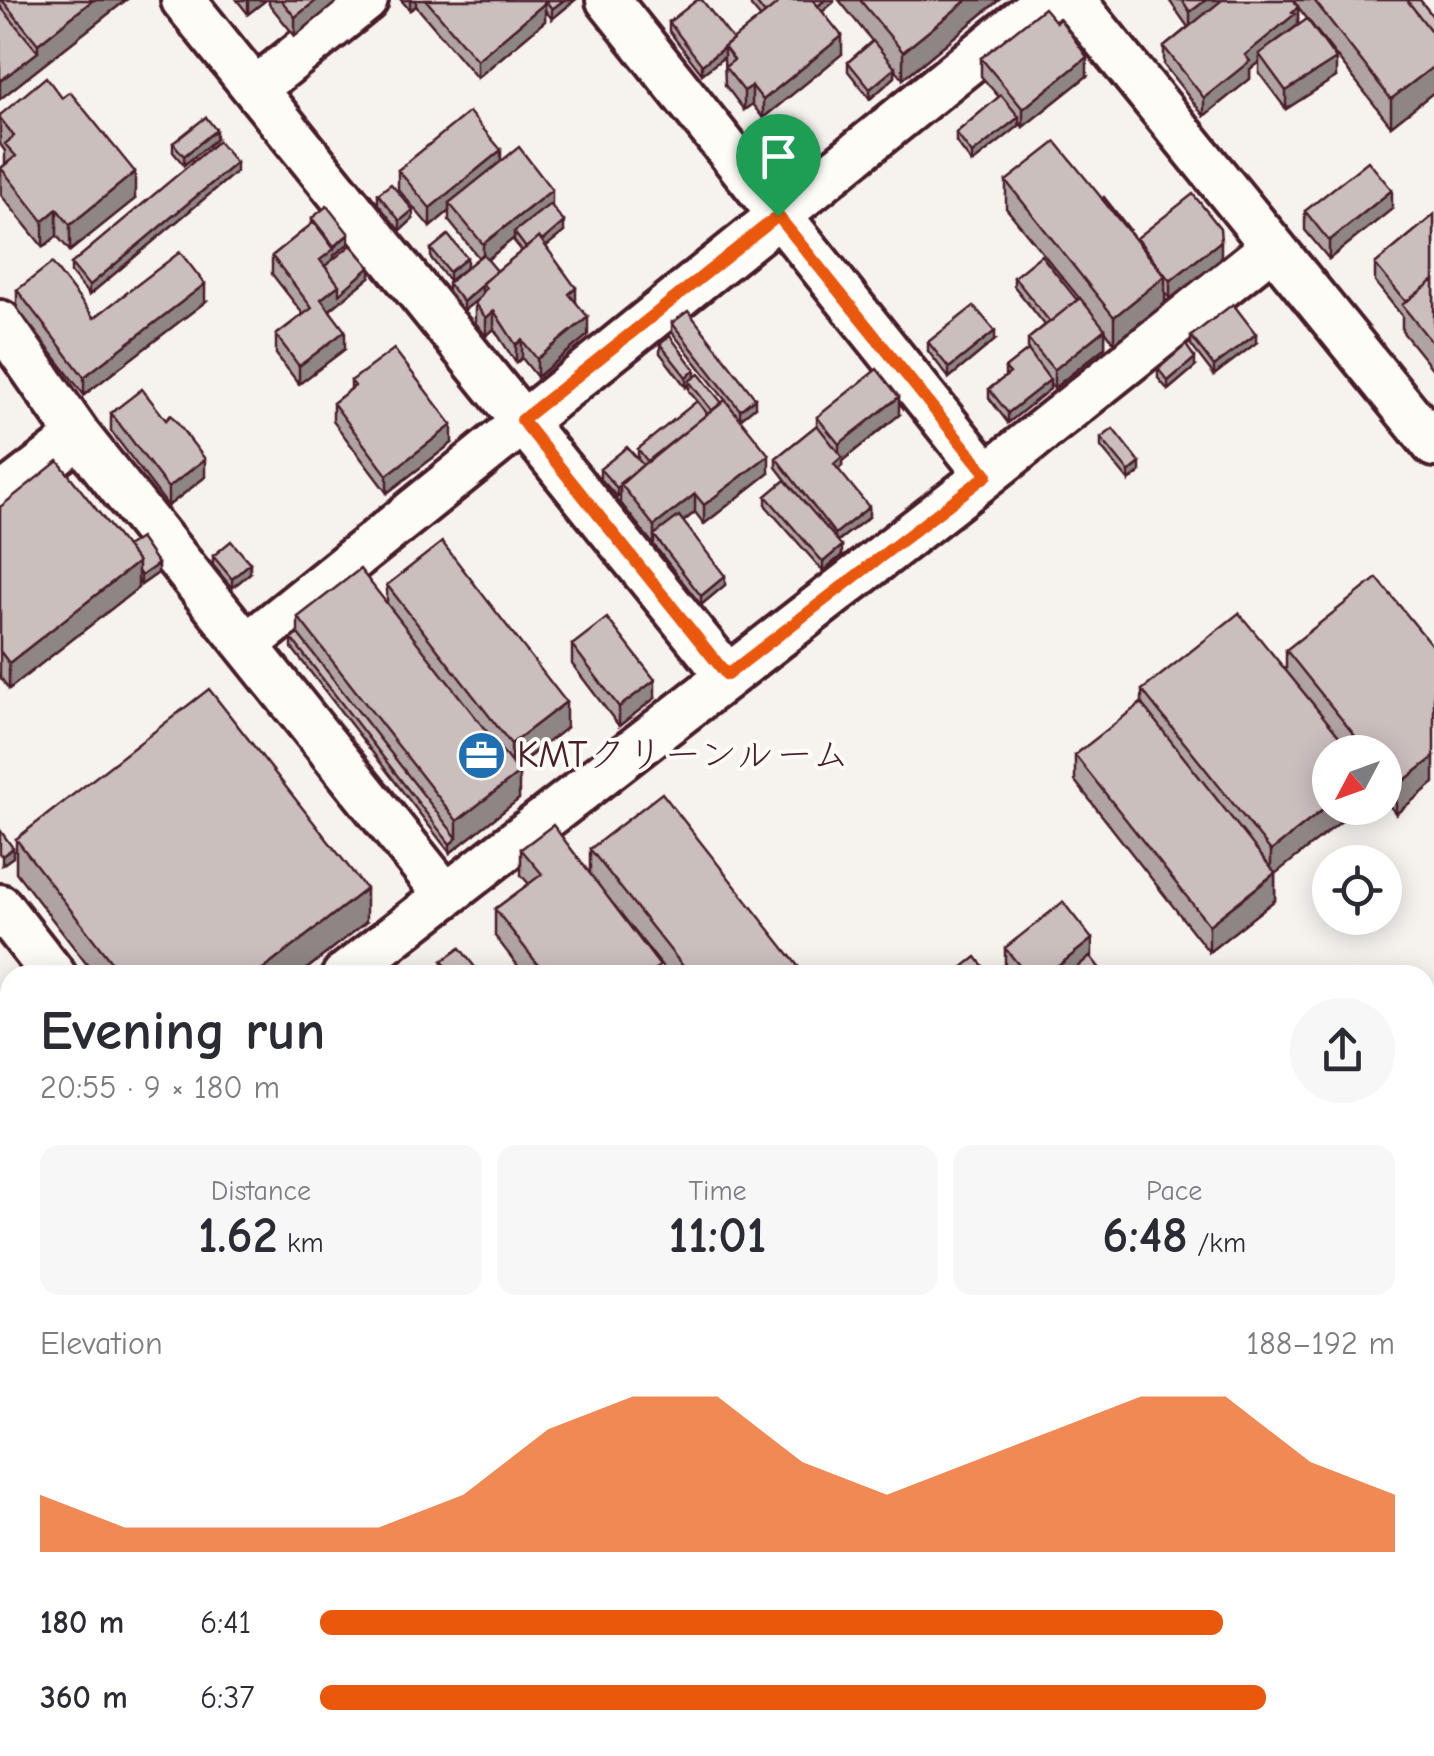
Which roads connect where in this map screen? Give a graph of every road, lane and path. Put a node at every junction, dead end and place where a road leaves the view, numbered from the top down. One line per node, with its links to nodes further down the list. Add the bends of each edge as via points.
1 (183, 0): 6 (street)
2 (366, 0): 6 (street)
3 (608, 0): 7 (street)
4 (1046, 0): 7 (street)
5 (1073, 0): 8 (street)
6 (255, 89): 10 (street)
7 (778, 216): 10 (street); 13 (street)
8 (1272, 247): 12 (street); 13 (street)
9 (0, 322): 11 (street)
10 (522, 420): 15 (street); 16 (street)
11 (79, 436): 14 (street); 15 (street)
12 (1434, 445)
13 (987, 475): 16 (street)
14 (0, 497)
15 (246, 644): 17 (street)
16 (727, 675): 17 (street)
17 (445, 894): 20 (street)
18 (0, 906): 19 (street)
19 (46, 965)
20 (356, 965)

